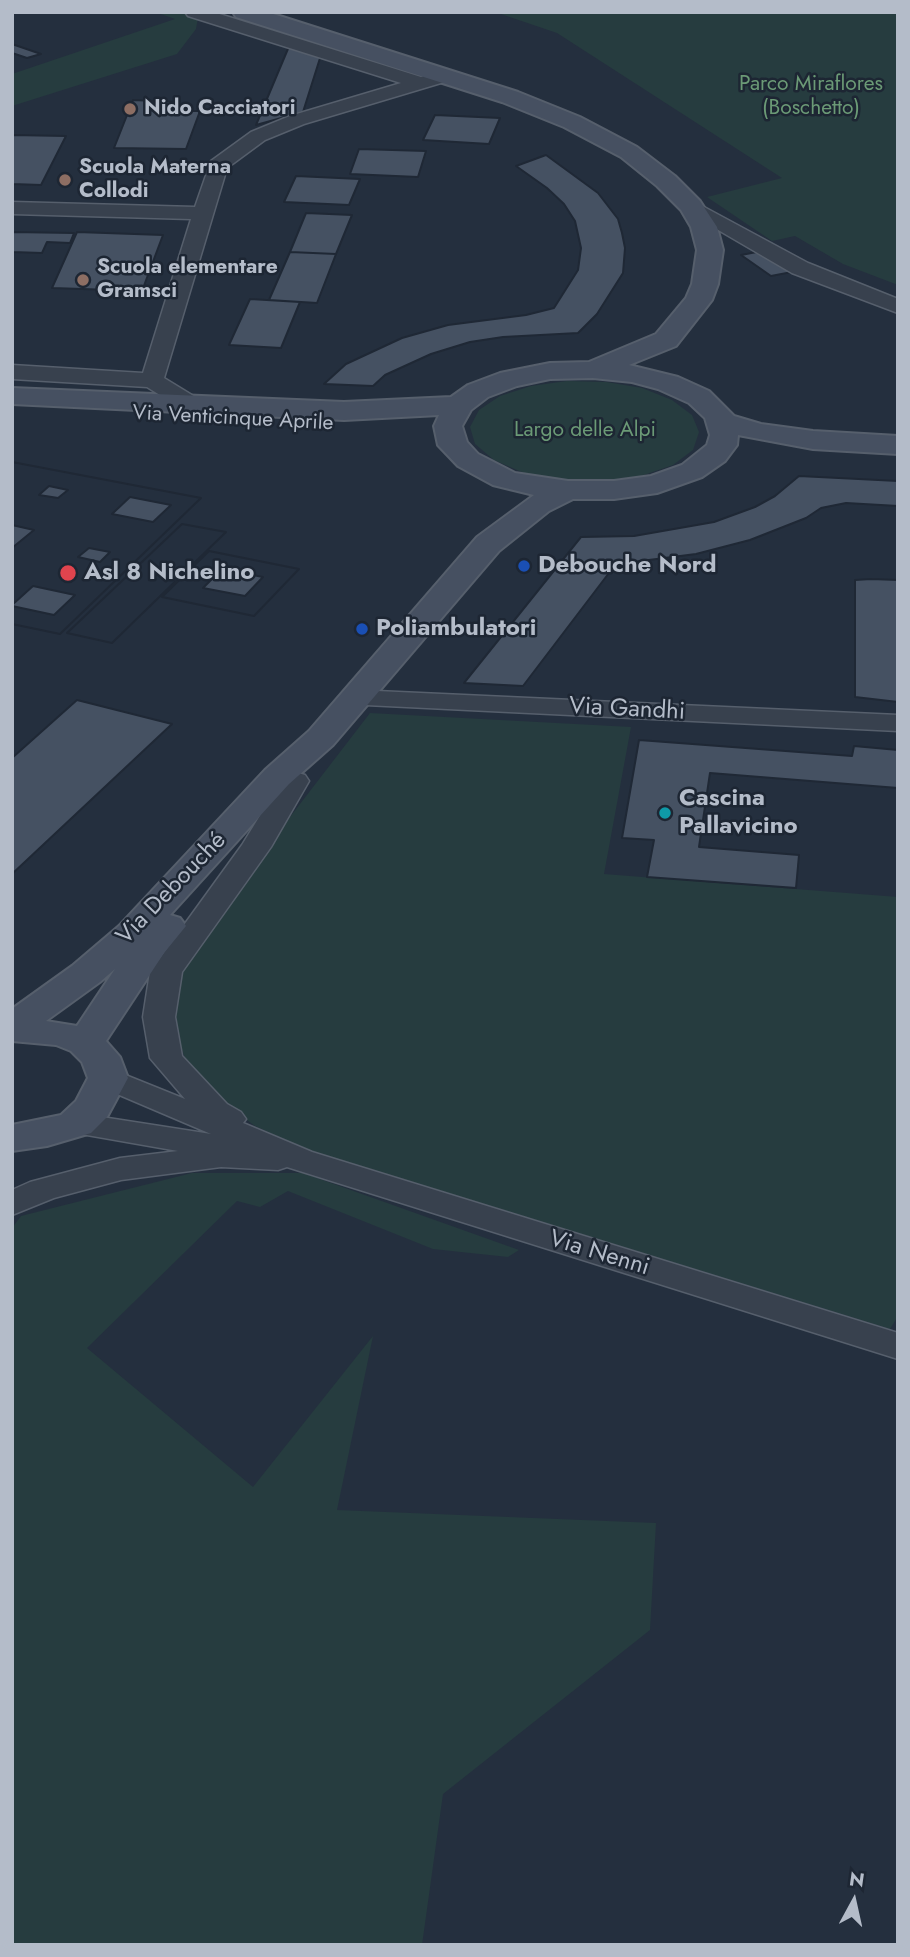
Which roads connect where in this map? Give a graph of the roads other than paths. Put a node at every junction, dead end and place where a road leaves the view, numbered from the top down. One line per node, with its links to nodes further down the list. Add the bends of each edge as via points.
1 (194, 12): 3 (street); 4 (street)
2 (244, 12): 4 (main road)
3 (176, 19)
4 (433, 80): 5 (main road, via 510,97 572,122 629,152); 7 (street, via 258,136 218,165)
5 (691, 206): 8 (street, via 800,268); 9 (main road, via 704,226 710,250 705,284 699,300)
6 (12, 208): 7 (street)
7 (204, 212): 12 (street)
8 (898, 307)
9 (666, 340): 10 (main road); 13 (main road)
10 (593, 370): 13 (main road); 17 (main road, via 550,371 510,379 478,391)
11 (12, 372): 12 (street)
12 (152, 380): 15 (street, Via Venticinque Aprile); 16 (street, Via Venticinque Aprile)
13 (668, 383): 19 (main road, via 699,397)
14 (12, 396): 15 (main road, Via Venticinque Aprile)
15 (104, 401): 16 (main road, Via Venticinque Aprile)
16 (192, 405): 17 (main road, Via Venticinque Aprile, via 377,412)
17 (459, 405): 20 (main road, via 448,426)
18 (12, 407): 20 (main road, Via Venticinque Aprile, via 335,424)
19 (720, 421): 21 (main road); 23 (main road, via 724,435)
20 (430, 440): 24 (main road)
21 (813, 440): 22 (main road); 23 (main road)
22 (898, 444)
23 (716, 453): 25 (main road, via 692,471 657,484)
24 (504, 479): 25 (main road); 26 (main road, Via Debouché)
25 (568, 490): 26 (main road, Via Debouché, via 538,505)
26 (488, 544): 27 (main road, Via Debouché)
27 (355, 698): 28 (street, Via Gandhi); 29 (main road, Via Debouché)
28 (898, 723)
29 (321, 737): 30 (main road, Via Debouché); 31 (main road, Via Debouché, via 132,934)
30 (295, 781): 32 (main road, Via Debouché, via 149,946); 36 (street, Via Nenni, via 256,848 166,972 159,1017 166,1058 215,1111)
31 (12, 1028): 32 (main road, Via Debouché, via 63,1034)
32 (85, 1044): 33 (main road, via 100,1057)
33 (108, 1078): 34 (main road, via 93,1108); 36 (street, Via Nenni)
34 (76, 1124): 35 (main road); 36 (street, Via Nenni)
35 (14, 1140)
36 (300, 1160): 37 (street, Via Nenni, via 220,1156 120,1169 42,1190); 38 (street, Via Nenni)
37 (12, 1204)
38 (898, 1346)

